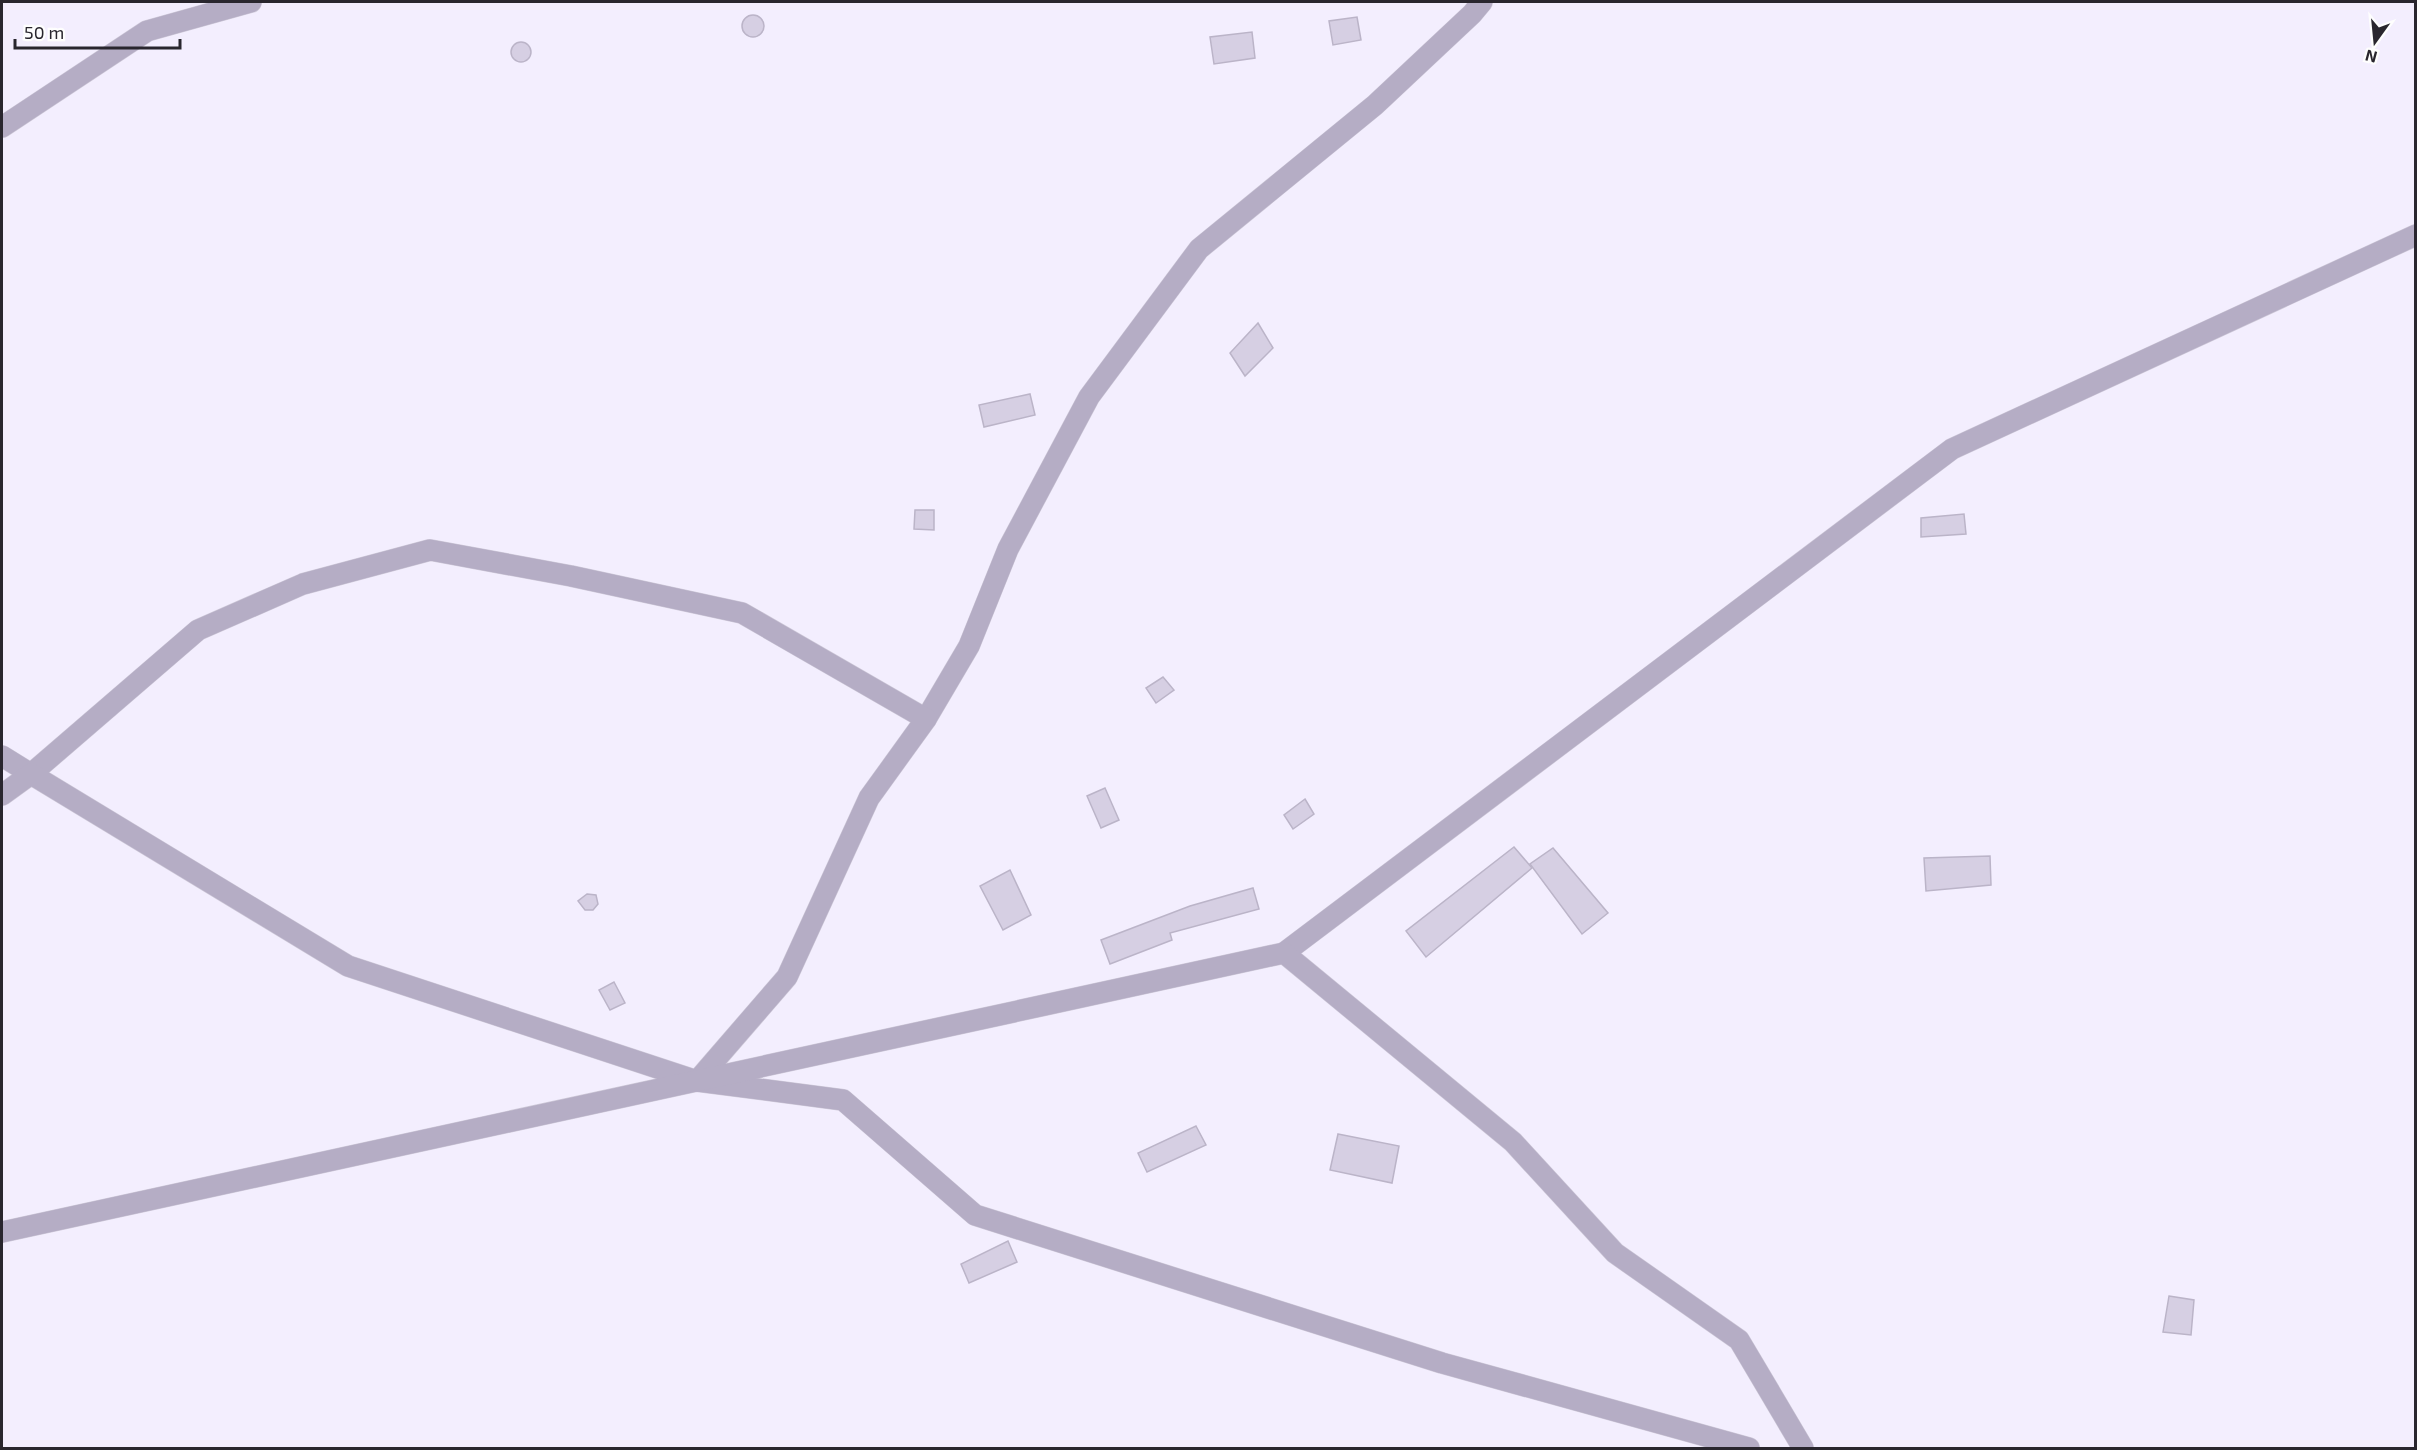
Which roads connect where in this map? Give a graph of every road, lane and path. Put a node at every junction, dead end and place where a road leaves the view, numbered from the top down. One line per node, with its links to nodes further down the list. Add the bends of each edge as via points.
1 (251, 2): 3 (street, via 147,31)
2 (1482, 2): 5 (street, via 1375,105 1199,249 1089,397 1008,549 969,646)
3 (2, 127)
4 (2415, 235): 9 (street, via 1952,449)
5 (926, 719): 7 (street, via 742,613 430,550 303,584 198,630); 10 (street, via 869,798 788,977)
6 (2, 756): 7 (street)
7 (31, 774): 8 (street); 10 (street, via 348,966)
8 (2, 795)
9 (1284, 953): 10 (street); 13 (street, via 1513,1142 1615,1253 1738,1340)
10 (697, 1080): 11 (street); 12 (street, via 843,1100 975,1215 1442,1363)
11 (2, 1232)
12 (1749, 1449)
13 (1803, 1449)

